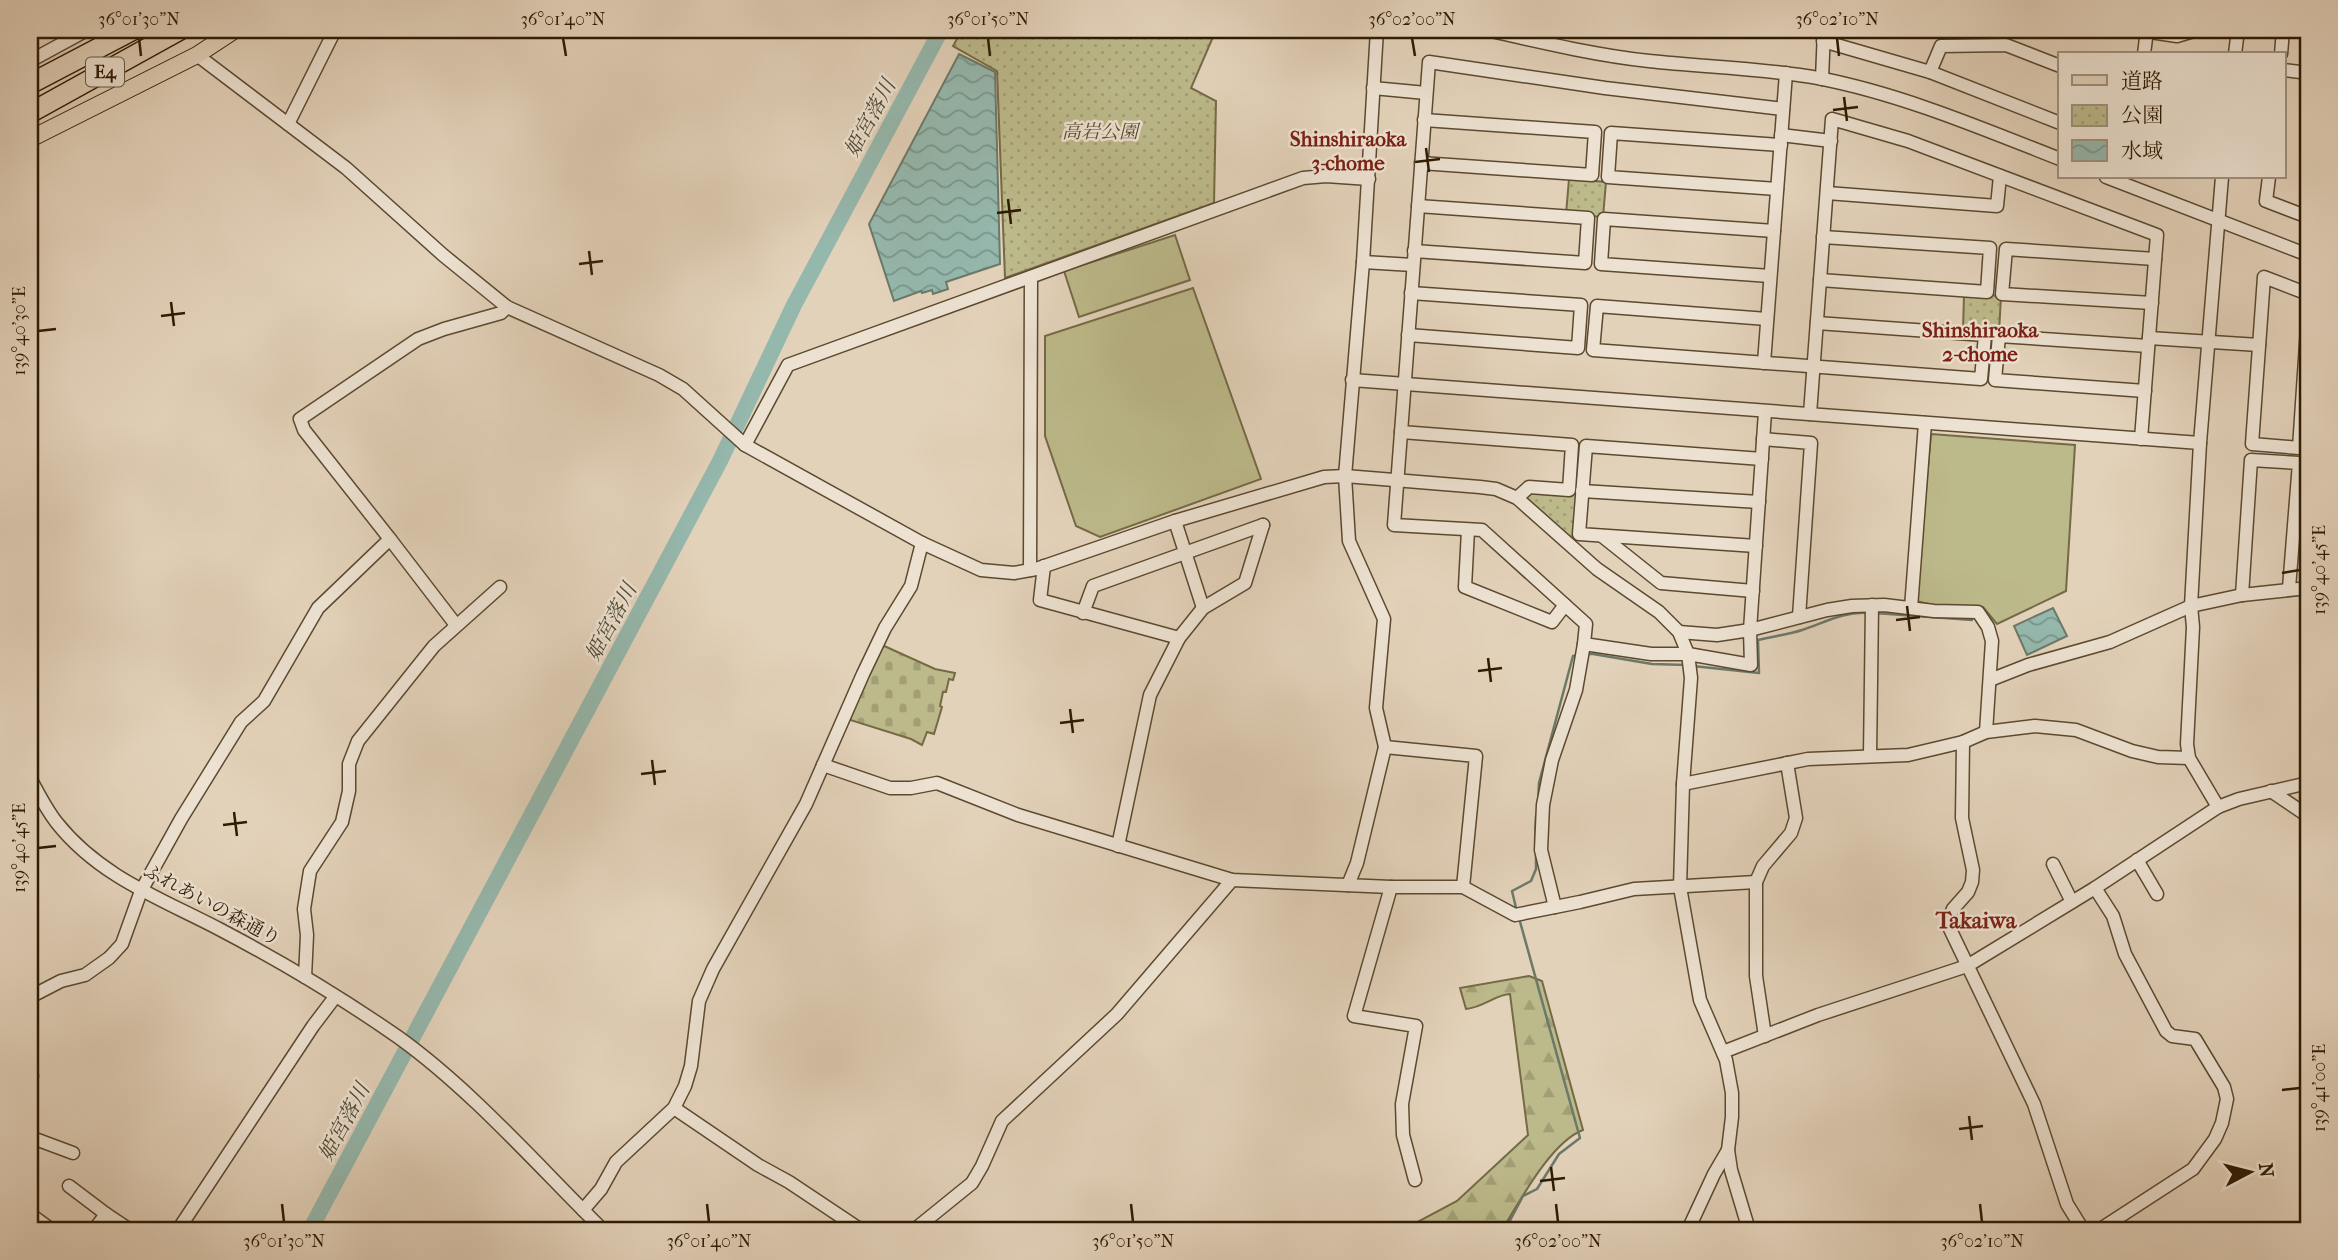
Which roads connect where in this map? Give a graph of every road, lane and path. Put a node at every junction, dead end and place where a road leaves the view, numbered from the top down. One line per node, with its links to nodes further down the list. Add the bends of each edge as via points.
1 (87, 30): 17 (street)
2 (133, 30): 24 (highway, E4)
3 (180, 30): 28 (highway, E4)
4 (235, 30): 16 (main road)
5 (335, 30): 31 (street)
6 (1377, 30): 25 (street)
7 (1487, 30): 21 (street, via 1647,61)
8 (2143, 30): 9 (street, via 2177,36); 13 (street)
9 (2197, 30)
10 (2238, 30): 14 (street)
11 (2283, 30): 15 (street)
12 (1823, 36): 20 (street); 23 (street)
13 (2144, 52)
14 (2235, 52)
15 (2281, 52)
16 (197, 55): 31 (street); 32 (main road)
17 (30, 61)
18 (2058, 65): 20 (street, via 2006,45 1941,46)
19 (2286, 70): 22 (street)
20 (1930, 72): 30 (street)
21 (1786, 73): 23 (street); 27 (street)
22 (2308, 73)
23 (1822, 79): 35 (street, via 1967,122)
24 (30, 84)
25 (1373, 88): 26 (street); 41 (street)
26 (1426, 93): 27 (street, via 1429,62); 29 (street)
27 (1783, 108): 33 (street)
28 (30, 113)
29 (1424, 120): 36 (street); 36 (street, via 1595,132 1592,175)
30 (2058, 122)
31 (288, 124): 60 (street)
32 (30, 139)
33 (1781, 140): 34 (street); 42 (street); 42 (street, via 1611,133 1610,144 1608,177)
34 (1830, 141): 37 (street, via 1832,119 1908,141); 43 (street)
35 (2058, 158)
36 (1421, 163): 44 (street)
37 (2000, 176): 43 (street, via 1997,206); 51 (street, via 2157,235)
38 (2109, 178): 46 (street)
39 (2222, 178): 46 (street)
40 (2269, 178): 45 (street, via 2266,201)
41 (1368, 179): 52 (street); 54 (street, via 1303,178)
42 (1777, 189): 47 (street)
43 (1827, 194): 48 (street)
44 (1418, 206): 49 (street); 49 (street, via 1588,218 1585,263)
45 (2308, 217)
46 (2218, 220): 50 (street); 65 (street)
47 (1774, 231): 55 (street); 55 (street, via 1604,219 1601,264)
48 (1823, 237): 56 (street); 56 (street, via 1990,248 1987,292)
49 (1414, 251): 53 (street)
50 (2308, 255)
51 (2155, 259): 59 (street); 59 (street, via 2006,249 2001,294)
52 (1363, 262): 53 (street); 71 (street)
53 (1413, 265): 57 (street)
54 (1031, 276): 81 (street, via 788,365); 96 (street)
55 (1770, 276): 62 (street)
56 (1820, 280): 63 (street)
57 (1411, 293): 64 (street); 64 (street, via 1581,305 1578,348)
58 (2308, 294): 67 (street, via 2264,277)
59 (2152, 303): 66 (street)
60 (507, 307): 81 (street, via 659,375 683,389); 91 (street, via 501,313 418,339 300,419)
61 (2308, 314): 68 (street)
62 (1767, 319): 69 (street); 69 (street, via 1597,306 1593,350)
63 (1817, 323): 70 (street); 70 (street, via 1985,335 1981,379)
64 (1408, 335): 72 (street)
65 (2208, 341): 66 (street); 67 (street); 80 (street)
66 (2149, 342): 73 (street); 73 (street, via 1999,336 1995,380)
67 (2259, 345): 68 (street, via 2252,444 2300,448)
68 (2307, 349)
69 (1764, 363): 70 (street)
70 (1814, 367): 75 (street)
71 (1352, 380): 72 (street); 83 (street)
72 (1404, 385): 74 (street); 77 (street)
73 (2145, 391): 79 (street)
74 (1765, 412): 75 (street); 78 (street)
75 (1810, 414): 76 (street)
76 (1925, 423): 79 (street); 106 (street)
77 (1401, 432): 84 (street); 86 (street, via 1573,445 1569,490 1529,487)
78 (1763, 439): 82 (street); 108 (street, via 1811,443)
79 (2141, 439): 80 (street)
80 (2200, 443): 104 (street)
81 (745, 445): 92 (street)
82 (1762, 458): 85 (street, via 1586,446); 87 (street)
83 (1345, 475): 84 (street); 88 (street, via 1324,477); 118 (street, via 1349,541 1384,619 1376,708)
84 (1397, 480): 86 (street, via 1496,489); 89 (street, via 1394,525)
85 (1582, 491): 87 (street); 90 (street, via 1578,534)
86 (1517, 498): 111 (street, via 1597,569 1659,612)
87 (1759, 502): 93 (street)
88 (1175, 521): 94 (street); 95 (street)
89 (1468, 530): 102 (street, via 1482,530); 102 (street, via 1465,587 1552,622)
90 (1601, 536): 93 (street); 100 (street, via 1661,583)
91 (390, 539): 109 (street); 139 (street, via 318,608 264,701 241,722)
92 (922, 543): 96 (street, via 981,570); 122 (street, via 911,586 869,663)
93 (1756, 547): 100 (street)
94 (1184, 552): 105 (street); 105 (street, via 1263,525 1245,583); 107 (street, via 1093,586)
95 (1044, 566): 96 (street); 107 (street, via 1040,600)
96 (1030, 570)
97 (500, 587): 109 (street)
98 (2289, 588): 99 (street); 101 (street); 101 (street, via 2299,463 2251,460)
99 (2308, 588)
100 (1753, 591): 110 (street)
101 (2242, 595): 104 (street)
102 (1565, 605): 113 (street, via 1586,624)
103 (1872, 606): 106 (street); 108 (street); 119 (street)
104 (2191, 606): 115 (street, via 2110,642); 120 (street)
105 (1203, 608): 112 (street)
106 (1911, 608): 115 (street, via 1978,612 1992,641)
107 (1083, 613): 112 (street)
108 (1799, 617): 110 (street)
109 (456, 625): 144 (street, via 358,741 349,764 342,822 310,871 304,909)
110 (1750, 630): 111 (street, via 1717,635); 114 (street, via 1751,665)
111 (1679, 632): 114 (street)
112 (1179, 638): 129 (street, via 1150,695)
113 (1584, 644): 114 (street, via 1651,654); 142 (street, via 1576,690 1552,760 1543,805 1541,850)
114 (1688, 654): 125 (street)
115 (1990, 680): 116 (street)
116 (1986, 732): 117 (street); 120 (street, via 2035,726 2076,730 2132,751)
117 (1963, 742): 119 (street, via 1908,755); 143 (street, via 1962,818 1972,882 1948,921)
118 (1385, 747): 134 (street); 136 (street, via 1476,756)
119 (1870, 756): 121 (street)
120 (2189, 758): 127 (street)
121 (1787, 763): 125 (street); 133 (street, via 1796,818 1791,833 1763,866)
122 (823, 765): 129 (street, via 890,788 937,783); 149 (street, via 699,1001 691,1066)
123 (30, 778): 139 (street, ふれあいの森通り, via 76,845)
124 (2308, 783): 126 (street)
125 (1683, 784): 137 (street)
126 (2271, 791): 127 (street); 128 (street)
127 (2218, 807): 130 (street)
128 (2308, 816)
129 (1118, 846): 132 (street)
130 (2137, 860): 138 (street); 140 (street)
131 (2053, 864): 141 (street)
132 (1232, 880): 134 (street); 164 (street, via 1117,1014 1002,1121 972,1183)
133 (1756, 882): 137 (street); 147 (street, via 1756,976)
134 (1348, 885): 135 (street)
135 (1391, 887): 136 (street); 153 (street, via 1354,1016 1416,1026 1402,1104 1403,1135)
136 (1463, 887): 142 (street, via 1515,915)
137 (1680, 887): 142 (street, via 1634,889); 148 (street, via 1700,1000)
138 (2095, 888): 141 (street); 168 (street, via 2113,916 2125,954 2166,1031 2196,1039 2227,1099 2215,1139 2193,1169)
139 (141, 891): 144 (street, ふれあいの森通り); 145 (street, via 122,944 109,958 85,975)
140 (2157, 894)
141 (2072, 902): 143 (street)
142 (1555, 908)
143 (1967, 967): 147 (street, via 1818,1014); 167 (street, via 2034,1104 2067,1204)
144 (305, 977): 146 (street, ふれあいの森通り)
145 (30, 997)
146 (335, 997): 155 (street, ふれあいの森通り, via 402,1040 454,1082); 161 (street)
147 (1765, 1036): 148 (street)
148 (1723, 1052): 151 (street, via 1732,1093)
149 (674, 1108): 155 (street, via 616,1162); 163 (street)
150 (30, 1137): 152 (street)
151 (1728, 1150): 165 (street); 166 (street)
152 (73, 1153)
153 (1415, 1180)
154 (69, 1186): 156 (street)
155 (583, 1210): 162 (street)
156 (106, 1214): 159 (street); 160 (street)
157 (35, 1222): 158 (street)
158 (52, 1230)
159 (94, 1230)
160 (130, 1230)
161 (178, 1230)
162 (604, 1230)
163 (861, 1230)
164 (914, 1230)
165 (1688, 1230)
166 (1749, 1230)
167 (2083, 1230)
168 (2099, 1230)

